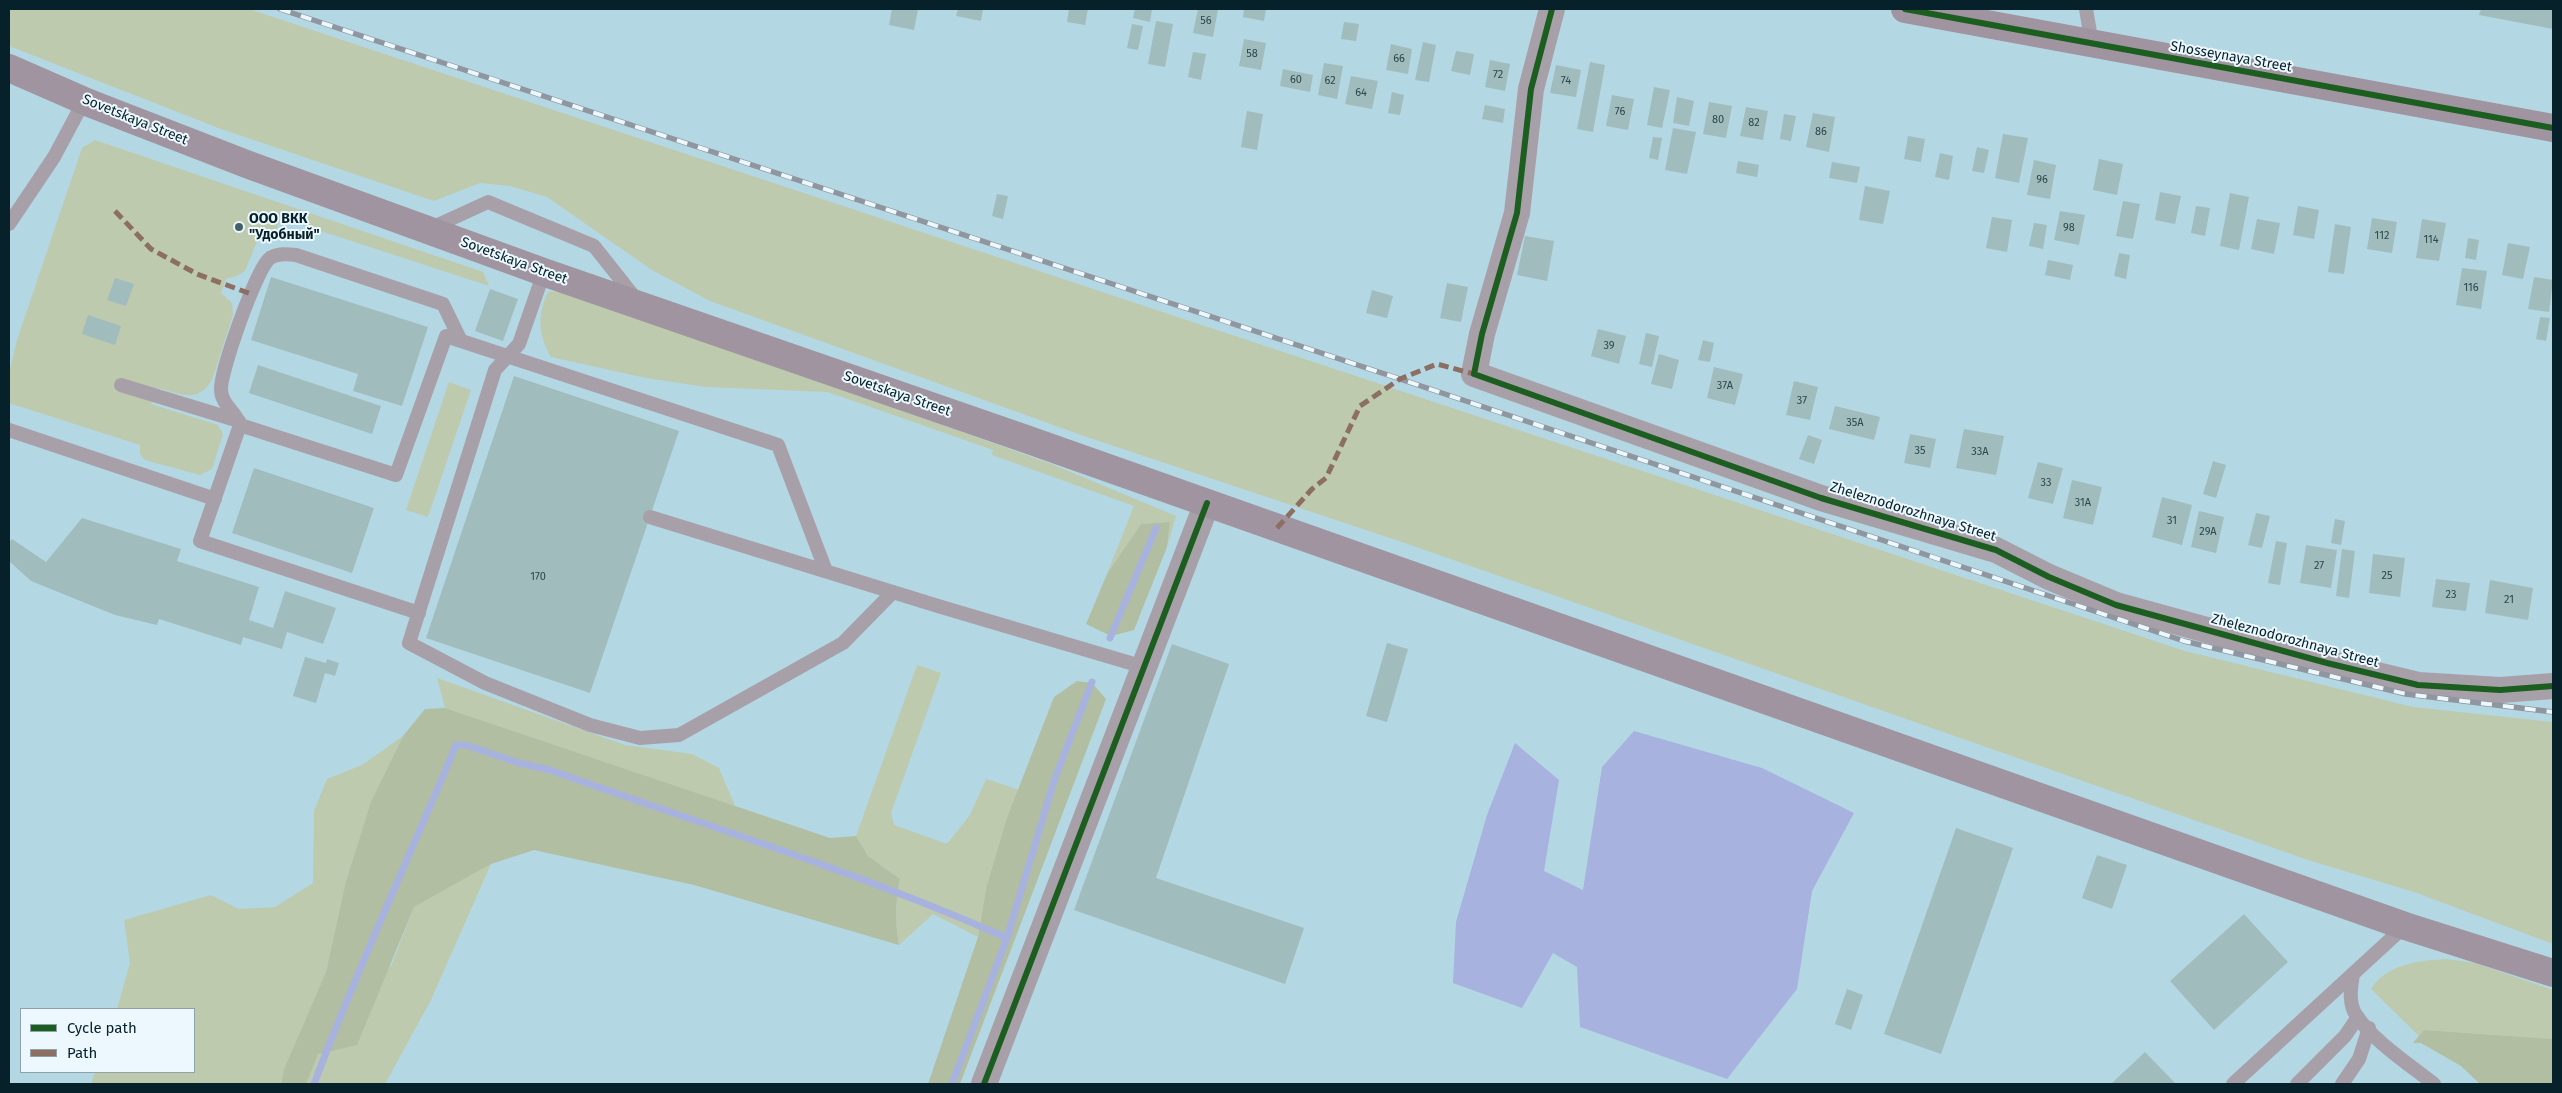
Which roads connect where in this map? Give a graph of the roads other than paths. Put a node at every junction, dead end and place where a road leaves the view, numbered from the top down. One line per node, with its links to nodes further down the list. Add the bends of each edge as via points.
1 (1552, 9): 24 (street, Zheleznodorozhnaya Street, via 1531,88 1517,213 1482,334 1474,374 1821,498 1996,550 2116,606 2418,685 2500,690)
2 (1905, 9): 4 (main road, Shosseynaya Street)
3 (2086, 9): 4 (lane)
4 (2092, 44): 7 (main road, Shosseynaya Street)
5 (9, 68): 6 (main road, Sovetskaya Street)
6 (84, 100): 8 (lane, via 54,157); 9 (main road, Sovetskaya Street)
7 (2553, 128)
8 (9, 224)
9 (428, 230): 10 (main road, Sovetskaya Street); 11 (lane, via 488,202 594,246)
10 (544, 272): 11 (main road, Sovetskaya Street); 13 (lane, via 519,344)
11 (641, 306): 18 (main road, Sovetskaya Street)
12 (461, 341): 13 (lane); 15 (lane, via 446,336 396,475); 15 (lane, via 443,304 296,255 270,258 246,306 222,379 222,397)
13 (508, 356): 20 (lane, via 778,445); 22 (lane, via 495,370)
14 (121, 385): 15 (lane)
15 (239, 423): 17 (lane)
16 (9, 430): 17 (lane)
17 (215, 499): 22 (lane, via 200,541)
18 (1207, 503): 23 (street); 25 (main road, Sovetskaya Street)
19 (650, 517): 20 (lane)
20 (826, 572): 21 (lane)
21 (892, 592): 22 (lane, via 843,643 679,735 640,738 590,725 485,684 441,662 409,643); 23 (lane)
22 (419, 613)
23 (1144, 667): 30 (street)
24 (2553, 686)
25 (2405, 926): 26 (main road, Sovetskaya Street); 27 (lane)
26 (2553, 973)
27 (2353, 974): 28 (lane, via 2350,992); 31 (lane)
28 (2358, 1017): 29 (lane); 32 (lane, via 2345,1036)
29 (2369, 1028): 33 (lane, via 2359,1059); 34 (lane, via 2386,1047)
30 (984, 1084)
31 (2233, 1084)
32 (2297, 1084)
33 (2342, 1084)
34 (2434, 1084)

